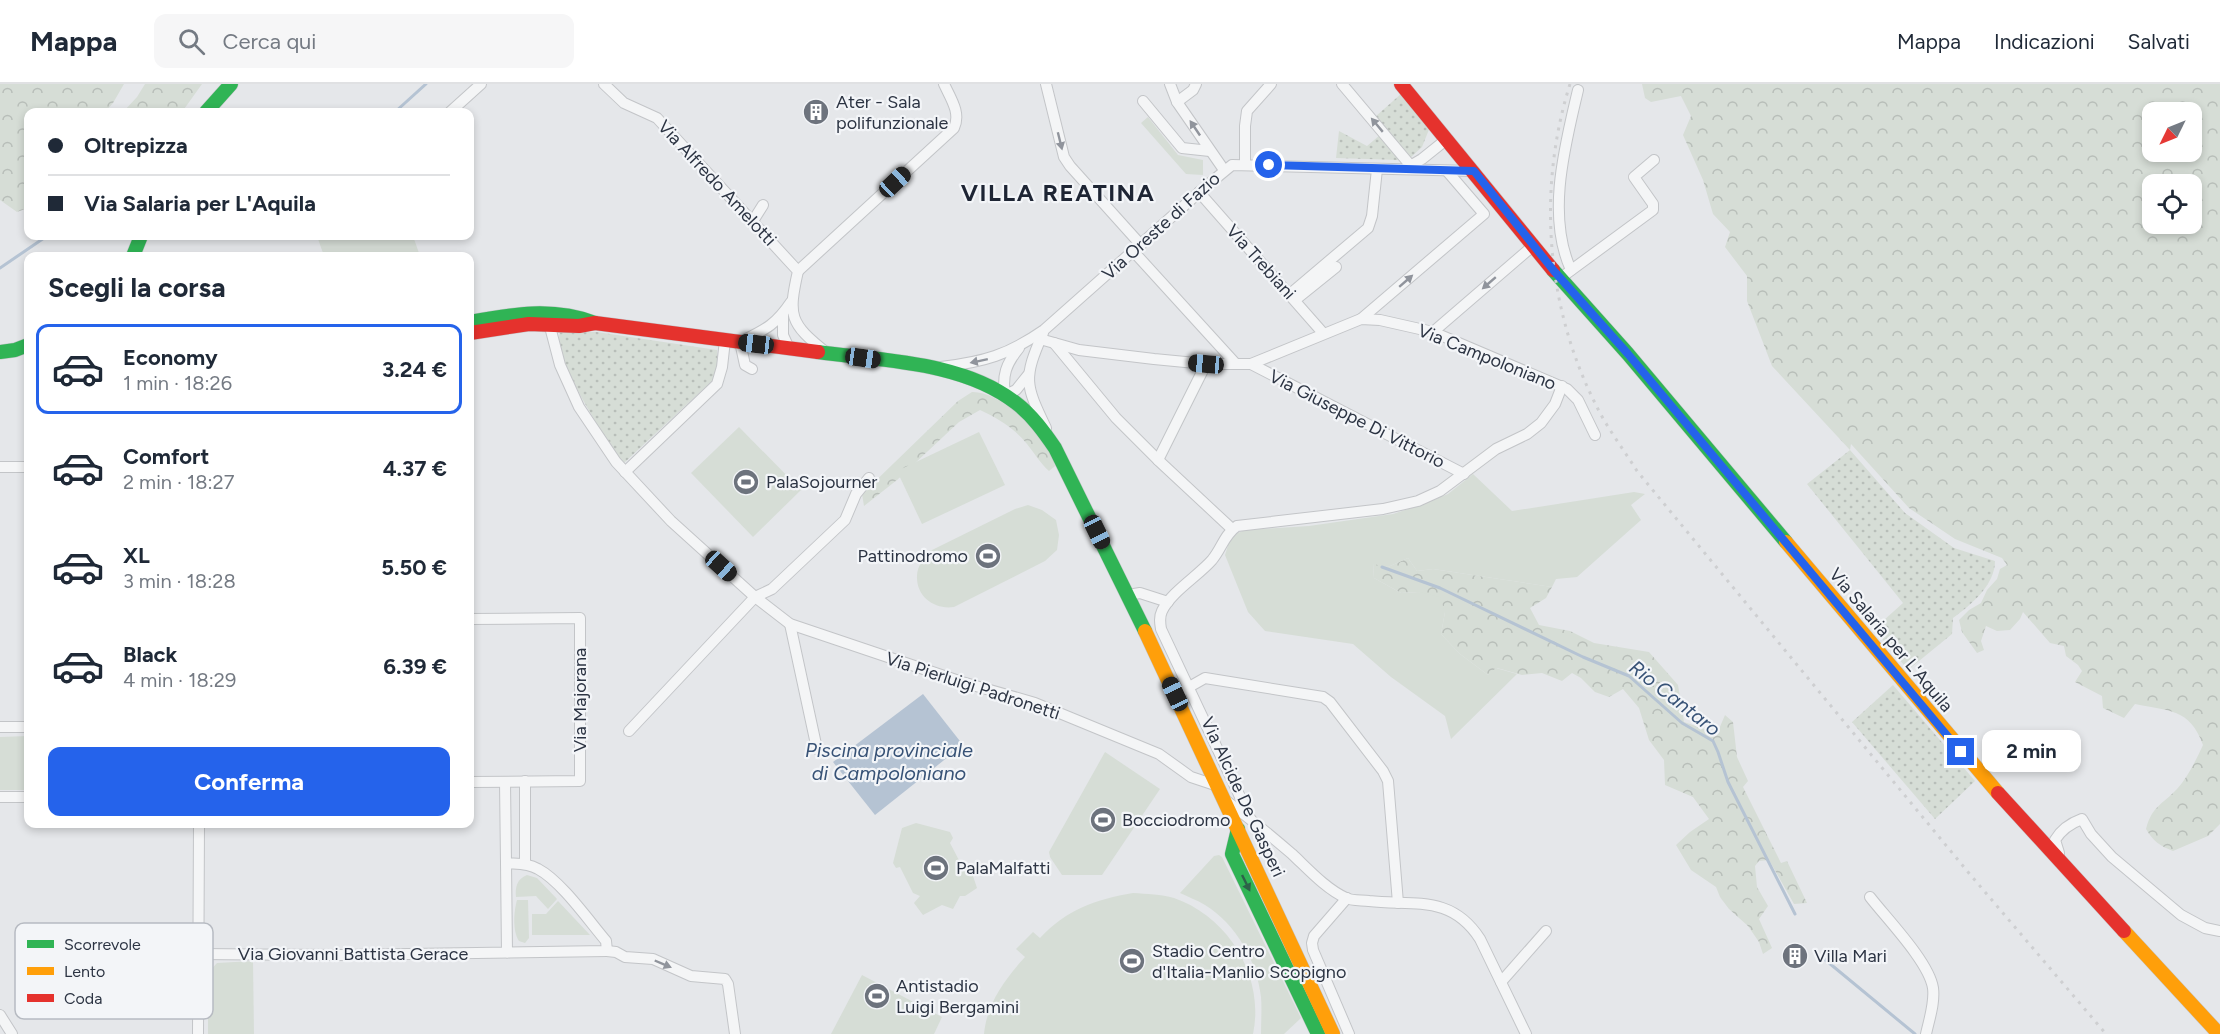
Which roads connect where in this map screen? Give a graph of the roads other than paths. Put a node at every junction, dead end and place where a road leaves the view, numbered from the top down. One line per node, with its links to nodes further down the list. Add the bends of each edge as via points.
1 (231, 84): 14 (street)
2 (481, 84): 15 (street)
3 (604, 84): 28 (street, Via Alfredo Amelotti, via 624,103 657,117)
4 (945, 84): 32 (street, via 956,110 958,120 954,128)
5 (1046, 84): 30 (street, one-way to 30, via 1064,157)
6 (1170, 84): 13 (street)
7 (1271, 84): 20 (street, via 1246,111)
8 (1342, 84): 21 (street, one-way to 8)
9 (1401, 84): 16 (street, Via Salaria per L'Aquila)
10 (1197, 86): 13 (street)
11 (1578, 90): 33 (street, via 1565,140 1559,210)
12 (1143, 101): 18 (street, via 1182,148)
13 (1177, 102): 18 (street, one-way to 13)
14 (210, 108)
15 (454, 108)
16 (1447, 139): 17 (street, Via Salaria per L'Aquila); 21 (street)
17 (1457, 151): 24 (street); 25 (street, Via Salaria per L'Aquila)
18 (1210, 152): 22 (street)
19 (1654, 160): 33 (street, via 1634,177 1653,210)
20 (1245, 164): 22 (street, Via Oreste di Fazio); 23 (street, Via Oreste di Fazio)
21 (1407, 168): 23 (street, Via Oreste di Fazio); 24 (street, Via Oreste di Fazio)
22 (1224, 170): 26 (street, Via Oreste di Fazio)
23 (1377, 170): 34 (street, via 1368,228)
24 (1443, 171): 25 (street, Via Oreste di Fazio); 37 (street, one-way to 24, via 1484,213)
25 (1474, 171): 29 (street, Via Salaria per L'Aquila)
26 (1199, 192): 30 (street, Via Oreste di Fazio); 34 (street, Via Trebiani)
27 (763, 205): 28 (street)
28 (753, 221): 32 (street, Via Alfredo Amelotti)
29 (1534, 244): 33 (street, Via Salaria per L'Aquila); 43 (street, one-way to 43)
30 (1137, 248): 45 (street, Via Oreste di Fazio); 56 (street)
31 (1336, 267): 34 (street)
32 (798, 271): 35 (street)
33 (1568, 278): 92 (street, Via Salaria per L'Aquila, via 1976,770)
34 (1292, 297): 44 (street, Via Trebiani)
35 (791, 302): 36 (street); 38 (street)
36 (783, 314): 47 (street, via 767,328); 52 (street, via 783,335)
37 (1361, 319): 43 (street, Via Campoloniano); 44 (street, Via Campoloniano)
38 (796, 320): 52 (street); 54 (street)
39 (474, 321): 41 (street, via 553,312 579,315)
40 (549, 323): 41 (street); 42 (street); 68 (street, Via Pierluigi Padronetti, via 560,365 579,407)
41 (595, 323): 47 (street)
42 (474, 332)
43 (1433, 332): 61 (street, Via Campoloniano)
44 (1323, 333): 57 (street, Via Campoloniano)
45 (1042, 335): 49 (street, Via Campoloniano); 50 (street, Via Oreste di Fazio); 60 (street)
46 (24, 337): 48 (street)
47 (733, 341): 52 (street); 59 (street, via 745,365); 68 (street, via 717,384)
48 (0, 343)
49 (1053, 343): 55 (street, Via Campoloniano, via 1078,350); 65 (street, via 1116,418)
50 (1021, 346): 58 (street, one-way to 58, via 986,361); 62 (street, via 1005,367)
51 (24, 347): 53 (street)
52 (789, 348): 54 (street)
53 (0, 352)
54 (827, 353): 58 (street)
55 (1206, 364): 56 (street, Via Campoloniano); 65 (street)
56 (1236, 364): 57 (street, Via Campoloniano)
57 (1251, 364): 69 (street, Via Giuseppe Di Vittorio)
58 (934, 368): 62 (street, via 966,375)
59 (752, 369)
60 (1028, 375): 62 (street, via 1016,390); 64 (street, via 1029,389)
61 (1562, 386): 63 (street, Via Campoloniano, via 1578,400); 69 (street, via 1541,423 1496,449)
62 (1005, 395): 64 (street, Via Alcide De Gasperi, via 1029,414)
63 (1595, 435)
64 (1055, 448): 72 (street, Via Alcide De Gasperi)
65 (1158, 460): 71 (street)
66 (0, 467): 67 (street)
67 (24, 467)
68 (625, 472): 73 (street, Via Pierluigi Padronetti, via 670,521)
69 (1464, 474): 71 (street, via 1418,501)
70 (869, 478): 73 (street, via 856,494 845,520 772,589)
71 (1232, 529): 74 (street, via 1215,557)
72 (1128, 596): 74 (street, via 1140,593); 78 (street, Via Alcide De Gasperi)
73 (755, 597): 76 (street, Via Pierluigi Padronetti); 81 (street)
74 (1168, 603): 77 (street, via 1162,612 1161,629)
75 (474, 619): 83 (street, Via Majorana, via 580,618 580,781)
76 (790, 624): 82 (street); 86 (street, Via Pierluigi Padronetti, via 1035,703 1159,754)
77 (1189, 686): 78 (street); 89 (street); 97 (street, via 1205,678 1323,697 1330,702 1388,781)
78 (1175, 694): 86 (street, Via Alcide De Gasperi)
79 (0, 727): 80 (street)
80 (24, 727)
81 (629, 731)
82 (817, 748)
83 (525, 781): 85 (street, Via Majorana); 94 (street)
84 (474, 782): 85 (street, Via Majorana)
85 (505, 782): 93 (street)
86 (1220, 792): 89 (street, Via Pierluigi Padronetti); 91 (street, Via Alcide De Gasperi)
87 (0, 797): 88 (street)
88 (24, 797)
89 (1250, 818): 96 (street, Via Pierluigi Padronetti)
90 (199, 828): 98 (street)
91 (1238, 828): 108 (street, one-way to 108, via 1232,854); 109 (street, Via Alcide De Gasperi)
92 (2058, 861): 100 (street, via 2055,840 2082,819 2112,857 2181,915); 113 (street, Via Salaria per L'Aquila)
93 (506, 863): 94 (street); 102 (street)
94 (525, 864): 101 (street, via 552,878 606,941)
95 (1870, 897): 112 (street, via 1928,973 1933,996)
96 (1347, 898): 97 (street); 110 (street, via 1312,943)
97 (1398, 903): 104 (street, via 1433,905 1463,919 1480,939)
98 (198, 923)
99 (1546, 931): 104 (street)
100 (2220, 931)
101 (607, 951): 102 (street, Via Giovanni Battista Gerace); 107 (street, Via Giovanni Battista Gerace, one-way to 107, via 652,959 691,976 724,979)
102 (507, 952): 103 (street, Via Giovanni Battista Gerace)
103 (213, 954)
104 (1501, 982): 111 (street)
105 (0, 1015): 106 (street)
106 (12, 1034)
107 (735, 1034)
108 (1318, 1034)
109 (1333, 1034)
110 (1349, 1034)
111 (1526, 1034)
112 (1926, 1034)
113 (2219, 1034)

